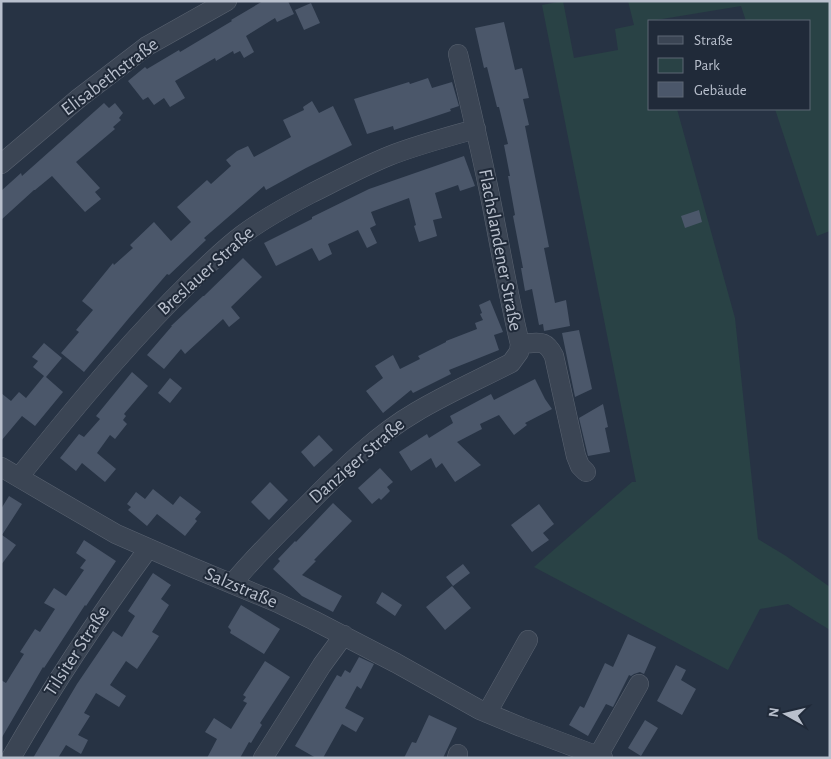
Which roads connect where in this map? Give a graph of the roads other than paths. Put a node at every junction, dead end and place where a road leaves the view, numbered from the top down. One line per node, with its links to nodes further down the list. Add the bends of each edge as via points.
1 (227, 1): 4 (street, Elisabethstraße, via 147,46)
2 (458, 54): 3 (street, Flachslandener Straße)
3 (476, 129): 5 (street, Flachslandener Straße); 6 (street, Breslauer Straße, via 389,156 338,179 242,235 143,330 57,430)
4 (1, 164)
5 (520, 344): 7 (street, Flachslandener Straße, via 550,346 576,456); 9 (street, Danziger Straße, via 519,352 511,363 415,412 373,442 293,518)
6 (6, 471): 8 (street, Salzstraße)
7 (586, 472)
8 (148, 549): 9 (street, Salzstraße); 15 (street, Tilsiter Straße, via 79,647)
9 (232, 584): 10 (street, Salzstraße)
10 (344, 636): 13 (street, Salzstraße); 16 (street)
11 (528, 640): 13 (street)
12 (639, 684): 14 (street)
13 (484, 712): 14 (street, Salzstraße)
14 (601, 757)
15 (12, 758)
16 (263, 758)

